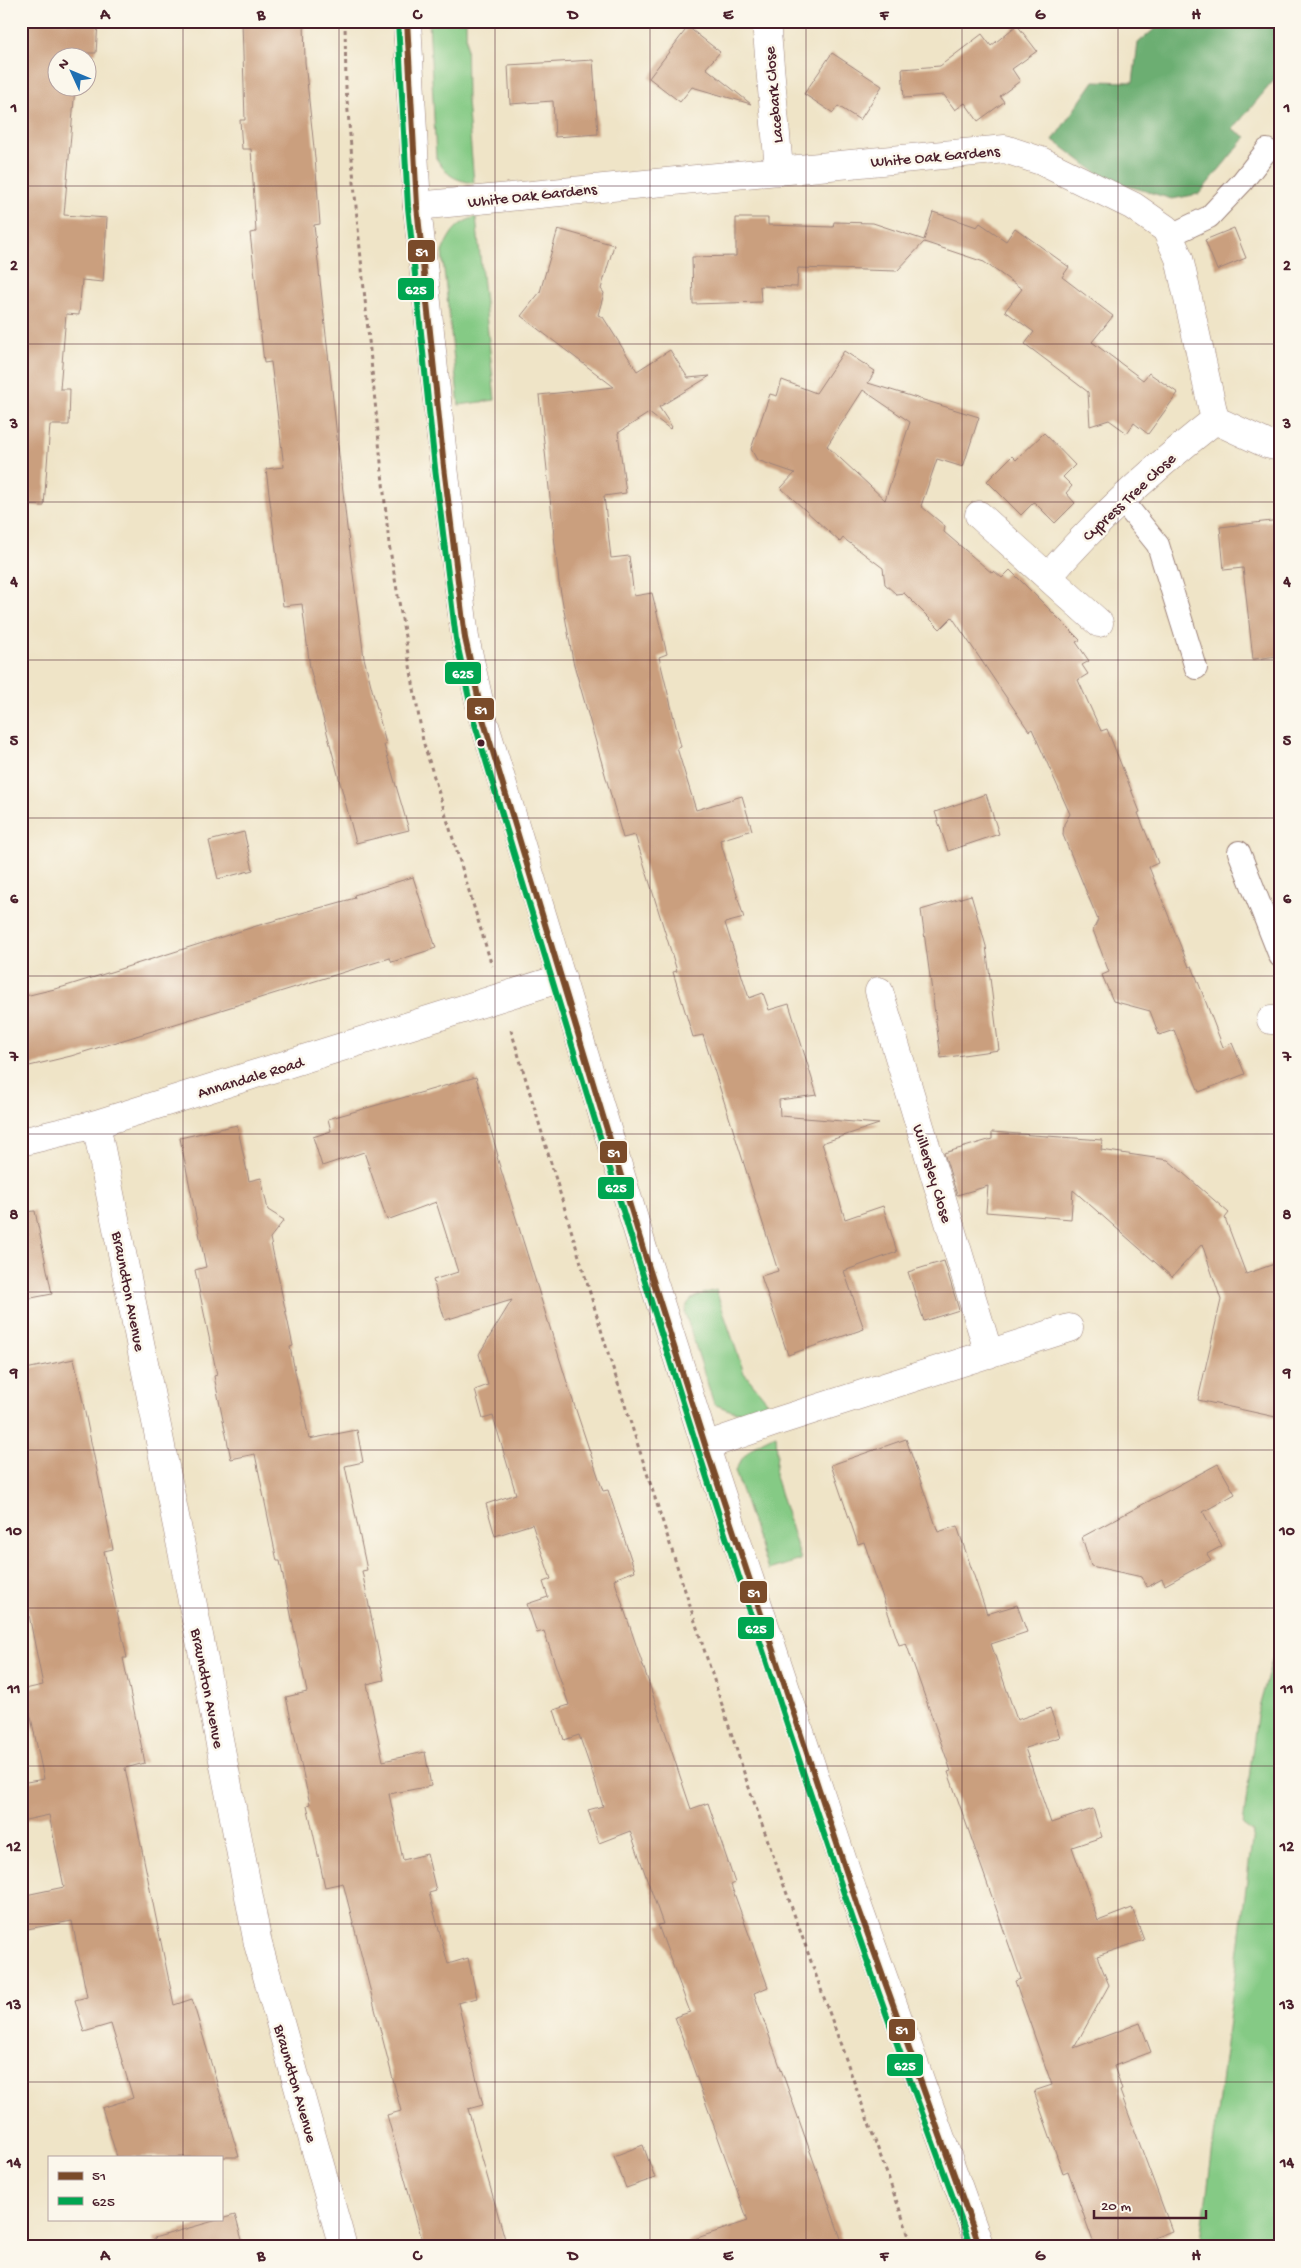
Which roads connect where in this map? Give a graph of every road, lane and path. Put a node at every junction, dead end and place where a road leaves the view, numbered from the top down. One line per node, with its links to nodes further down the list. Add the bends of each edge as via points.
1 (345, 21): 19 (path, via 346,88 389,544 423,741)
2 (407, 21): 6 (street)
3 (766, 21): 5 (street, Lacebark Close)
4 (1267, 150): 7 (lane, via 1209,217)
5 (780, 169): 6 (street, White Oak Gardens); 7 (street, White Oak Gardens, via 1005,149 1041,161 1133,206 1166,229)
6 (417, 206): 17 (street, via 465,638 500,779)
7 (1169, 236): 8 (street, White Oak Gardens, via 1179,258)
8 (1215, 420): 9 (street); 10 (street, Cypress Tree Close)
9 (1280, 447)
10 (1121, 499): 12 (street, Cypress Tree Close, via 1080,539); 14 (lane, via 1158,545)
11 (978, 515): 12 (street)
12 (1048, 577): 13 (street)
13 (1099, 623)
14 (1196, 668)
15 (1239, 852): 16 (lane)
16 (1280, 956)
17 (562, 978): 19 (street, Annandale Road); 24 (street)
18 (879, 991): 23 (street, Willersley Close)
19 (501, 998): 20 (street, Annandale Road); 26 (path, via 609,1356 748,1785)
20 (96, 1124): 21 (street, Annandale Road); 25 (street, Braundton Avenue, via 258,1944)
21 (21, 1142)
22 (1069, 1328): 23 (street)
23 (990, 1354): 24 (street)
24 (705, 1446): 27 (street, via 857,1904)
25 (343, 2247)
26 (913, 2247)
27 (980, 2247)

